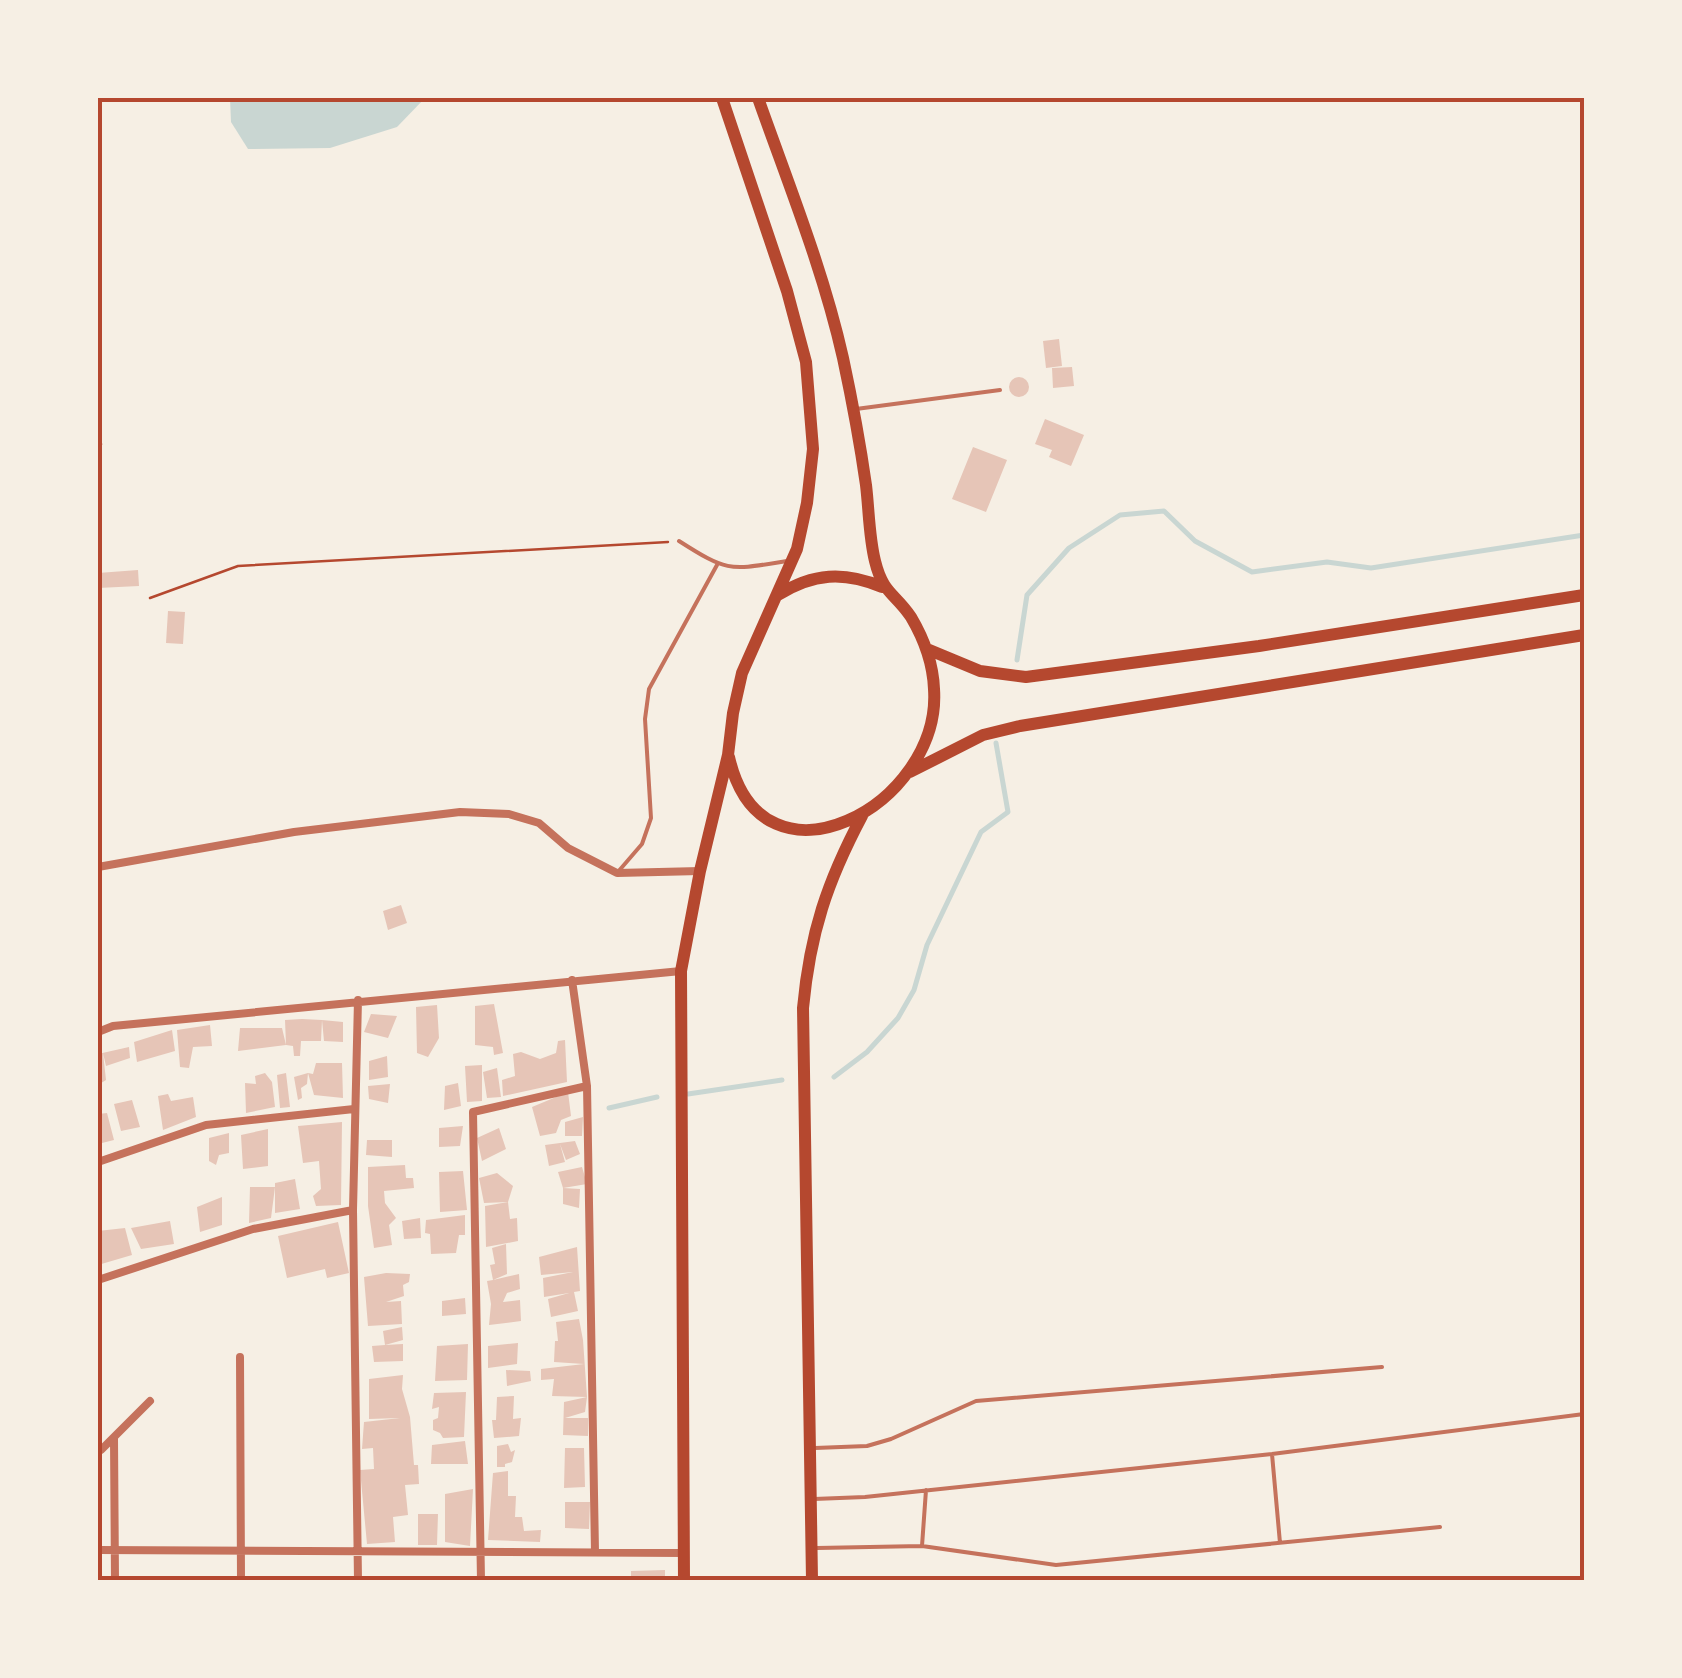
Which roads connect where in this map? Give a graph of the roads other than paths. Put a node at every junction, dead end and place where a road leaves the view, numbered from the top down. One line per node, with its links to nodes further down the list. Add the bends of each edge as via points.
1 (722, 98): 6 (highway, via 806,362 812,450)
2 (758, 98): 4 (highway, via 822,278)
3 (1000, 390): 4 (lane)
4 (852, 409): 8 (highway)
5 (680, 541): 7 (lane)
6 (794, 560): 7 (lane); 10 (highway)
7 (716, 565): 17 (lane, via 649,690 650,818 642,844)
8 (882, 586): 10 (highway, via 862,578 817,577); 12 (highway, via 909,614)
9 (1584, 595): 12 (highway, via 1026,677 980,670)
10 (776, 596): 13 (highway, via 742,673)
11 (1584, 636): 14 (highway, via 1020,726)
12 (927, 649): 14 (highway, via 935,691 929,733)
13 (728, 755): 15 (highway, via 744,796 778,824 822,830); 18 (highway)
14 (910, 772): 15 (highway)
15 (863, 814): 33 (highway, via 817,916 803,1008)
16 (98, 867): 17 (street, via 294,832 460,812 509,814 539,824 568,848)
17 (617, 872): 18 (street)
18 (700, 872): 19 (highway)
19 (681, 970): 20 (street); 48 (highway)
20 (572, 980): 21 (street); 23 (street)
21 (358, 1000): 22 (street); 24 (street)
22 (98, 1032)
23 (587, 1086): 46 (street, via 473,1112); 47 (street)
24 (354, 1110): 25 (street, via 206,1125); 26 (street)
25 (98, 1162)
26 (353, 1210): 27 (street, via 253,1229); 45 (street)
27 (98, 1280)
28 (240, 1356): 43 (street)
29 (1382, 1367): 33 (lane, via 976,1401 867,1446)
30 (150, 1401): 32 (street)
31 (1584, 1414): 35 (lane)
32 (114, 1439): 34 (street); 41 (street)
33 (811, 1448): 37 (highway)
34 (101, 1450)
35 (1272, 1454): 36 (lane); 39 (lane)
36 (926, 1489): 37 (lane); 40 (lane)
37 (811, 1499): 42 (highway)
38 (1440, 1527): 39 (lane)
39 (1280, 1543): 40 (lane, via 1056,1565)
40 (922, 1546): 42 (lane)
41 (115, 1548): 43 (street); 44 (street); 49 (street)
42 (812, 1548): 54 (highway)
43 (241, 1549): 45 (street); 50 (street)
44 (98, 1550)
45 (357, 1550): 46 (street); 51 (street)
46 (480, 1551): 47 (street); 52 (street)
47 (595, 1552): 48 (street)
48 (684, 1553): 53 (highway)
49 (115, 1580)
50 (241, 1580)
51 (358, 1580)
52 (481, 1580)
53 (684, 1580)
54 (812, 1580)

